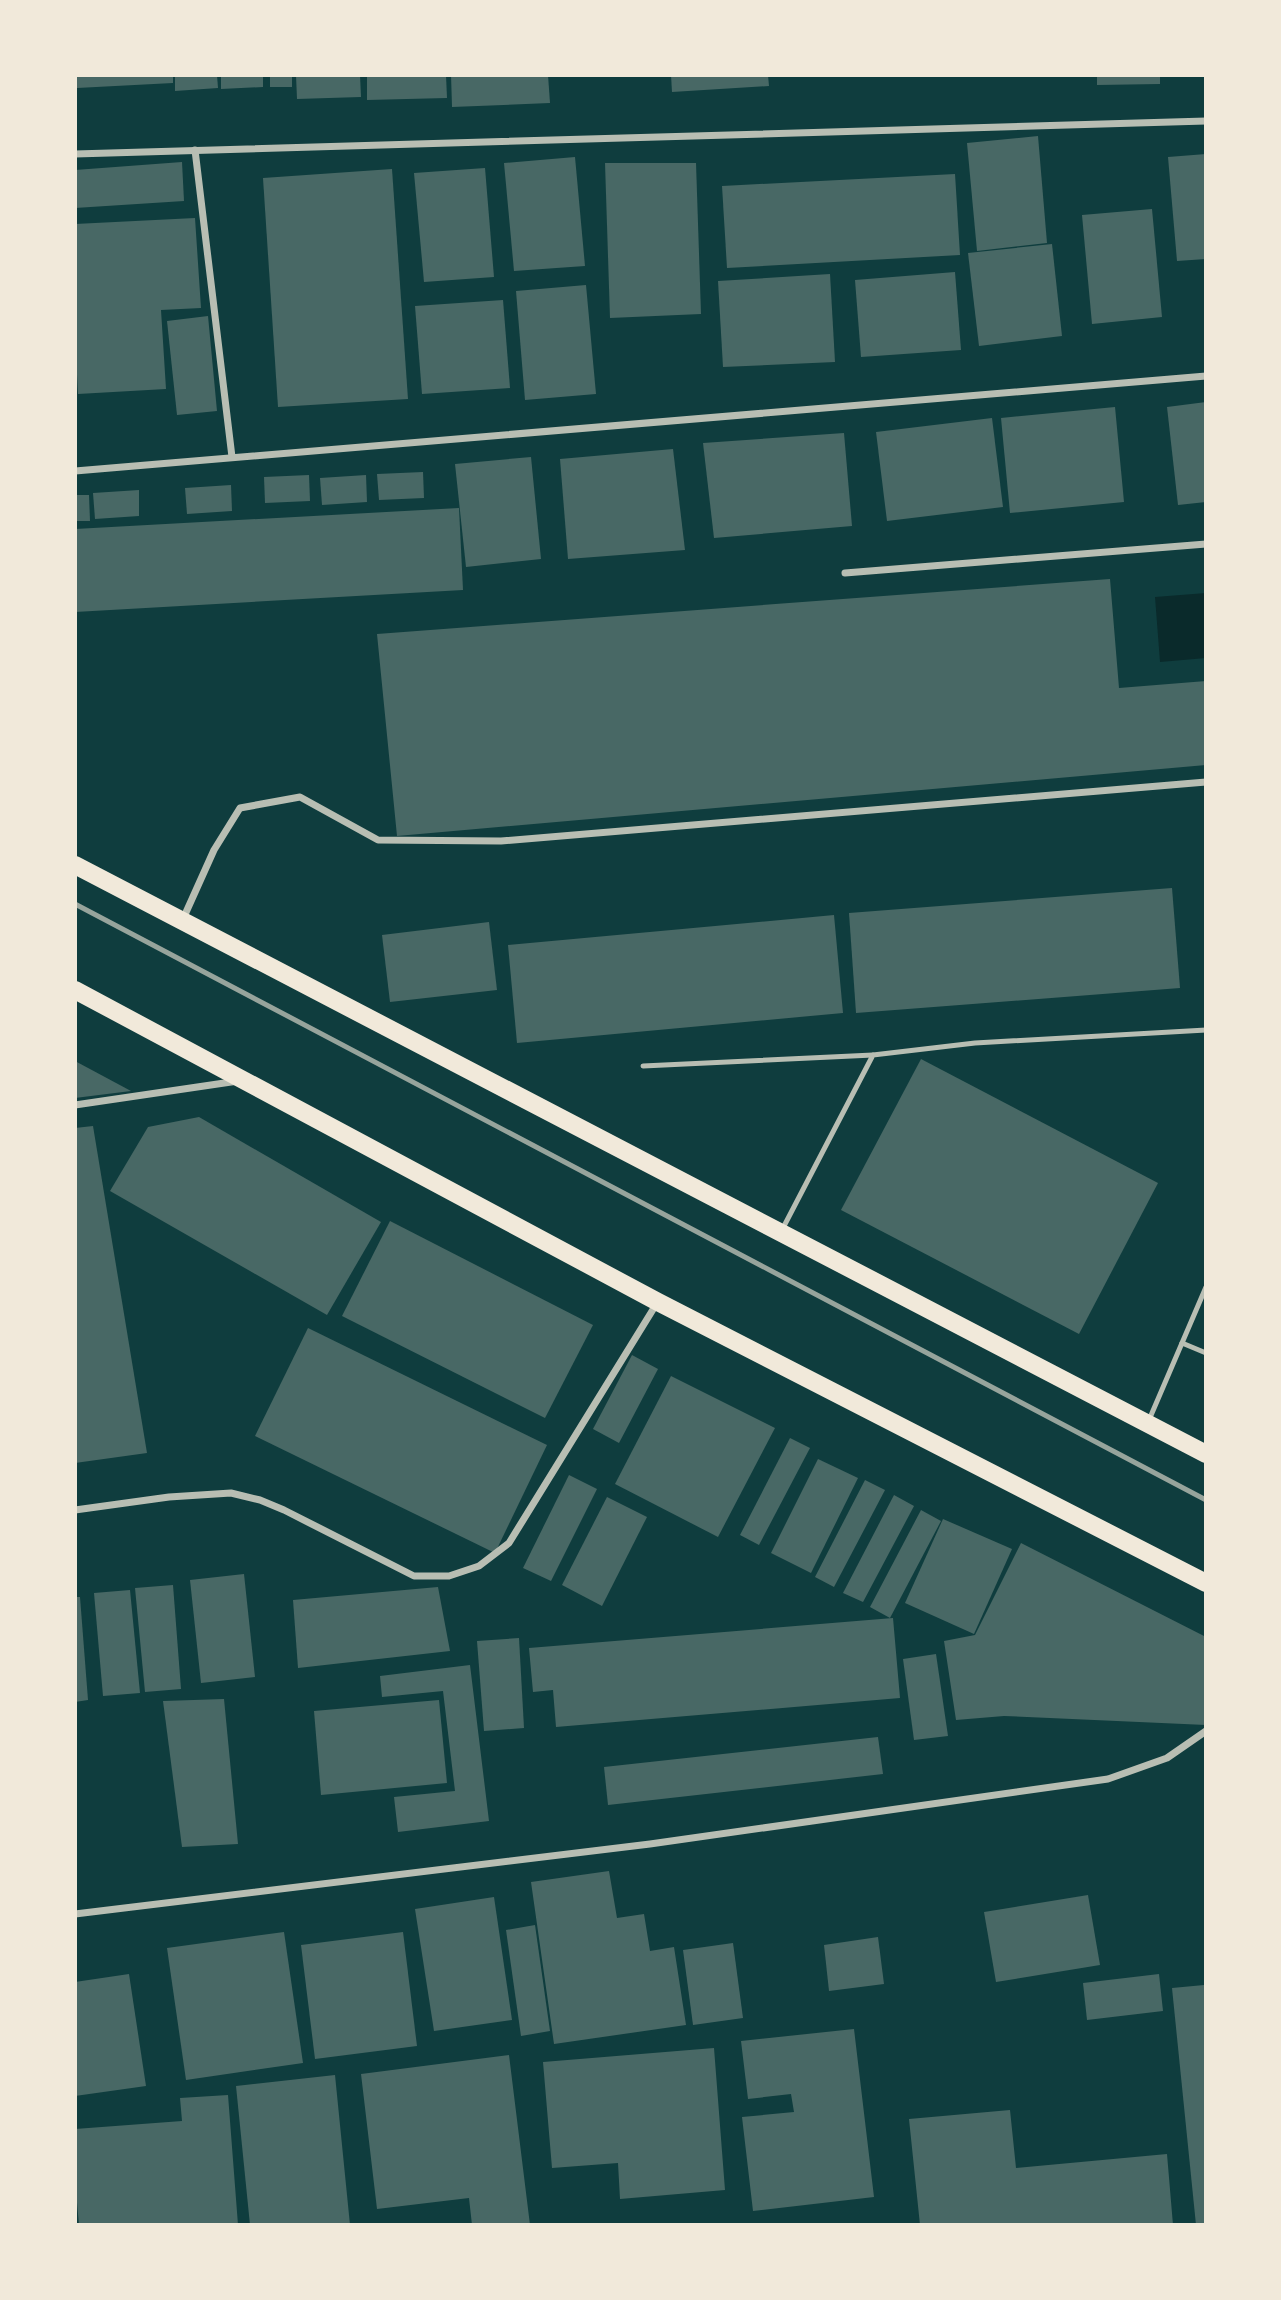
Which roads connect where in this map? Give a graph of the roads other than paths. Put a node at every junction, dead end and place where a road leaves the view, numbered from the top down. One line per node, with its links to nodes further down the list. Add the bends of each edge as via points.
1 (1206, 121): 2 (street)
2 (195, 150): 3 (street); 5 (street)
3 (75, 154)
4 (1206, 376): 5 (street)
5 (232, 457): 6 (street)
6 (75, 471)
7 (1206, 544): 8 (street)
8 (845, 573)
9 (1206, 782): 11 (street, via 501,841 378,840 300,797 240,808 214,850)
10 (75, 865): 11 (main road)
11 (182, 920): 18 (main road)
12 (75, 990): 16 (main road)
13 (1206, 1030): 14 (lane, via 975,1043)
14 (873, 1055): 15 (lane); 18 (lane)
15 (643, 1066)
16 (242, 1080): 17 (street); 20 (main road)
17 (75, 1105)
18 (781, 1232): 23 (main road)
19 (1206, 1287): 21 (lane)
20 (658, 1302): 25 (street, via 509,1544 479,1566 449,1576 414,1576 284,1510 231,1493); 26 (main road)
21 (1182, 1343): 22 (lane); 23 (lane)
22 (1206, 1353)
23 (1148, 1423): 24 (main road)
24 (1206, 1454)
25 (75, 1510)
26 (1206, 1583)
27 (1206, 1731): 28 (street, via 1167,1758 1108,1779 650,1844)
28 (75, 1914)

